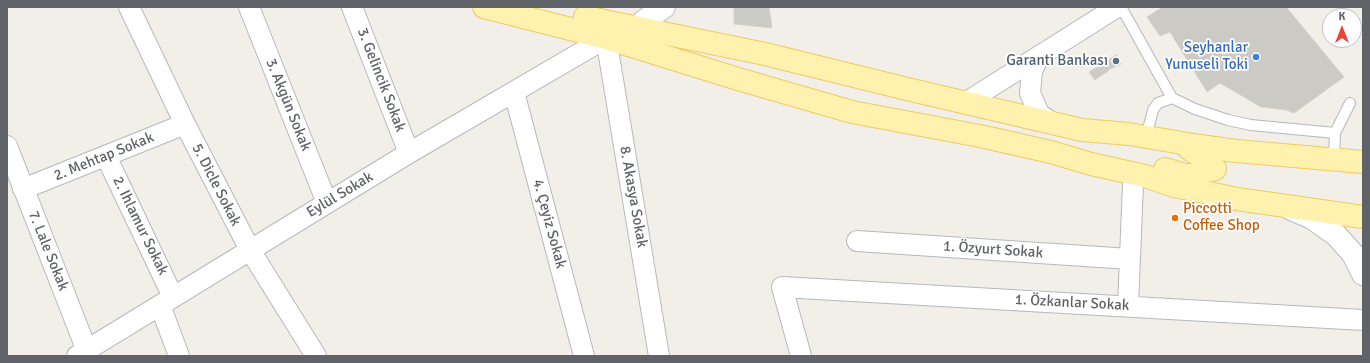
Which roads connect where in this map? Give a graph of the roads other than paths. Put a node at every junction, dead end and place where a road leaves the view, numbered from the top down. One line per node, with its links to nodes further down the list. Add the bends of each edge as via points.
1 (128, 7): 16 (street, 5. Dicle Sokak)
2 (249, 7): 29 (street, 3. Akgün Sokak)
3 (352, 7): 22 (street, 3. Gelincik Sokak)
4 (484, 7): 10 (main road)
5 (543, 7): 9 (main road, via 612,24)
6 (664, 7): 9 (main road)
7 (1117, 7): 11 (street)
8 (1122, 7): 13 (lane)
9 (644, 19): 14 (main road, via 766,54)
10 (606, 38): 12 (street, Eylül Sokak); 23 (main road, via 852,112); 43 (street, 8. Akasya Sokak)
11 (1039, 56): 14 (street); 17 (street, via 1032,71 1030,93 1039,114)
12 (514, 92): 22 (street, Eylül Sokak); 42 (street, 4. Çeyiz Sokak)
13 (1172, 98): 18 (lane, via 1195,109 1251,125); 19 (lane, via 1158,103)
14 (965, 103): 17 (main road)
15 (1350, 103): 18 (lane)
16 (185, 124): 24 (street, 2. Mehtap Sokak); 33 (street, 5. Dicle Sokak)
17 (1054, 124): 19 (main road, via 1082,130)
18 (1335, 133): 25 (lane)
19 (1146, 137): 20 (main road)
20 (1183, 143): 23 (main road, via 1192,151 1209,159 1215,169 1186,175 1129,159 1082,153); 25 (main road, via 1236,151)
21 (7, 146): 28 (street, 7. Lale Sokak)
22 (410, 153): 29 (street, Eylül Sokak)
23 (1059, 154): 30 (main road, via 1174,186)
24 (106, 156): 28 (street, 2. Mehtap Sokak); 36 (street, 2. Ihlamur Sokak)
25 (1334, 159): 26 (main road)
26 (1363, 162)
27 (1133, 184): 34 (street)
28 (24, 189): 39 (street, 7. Lale Sokak)
29 (327, 203): 33 (street, Eylül Sokak)
30 (1284, 206): 31 (main road); 35 (main road, via 1312,218 1336,235 1353,254)
31 (1363, 217)
32 (857, 241): 34 (street, 1. Özyurt Sokak)
33 (250, 250): 36 (street, Eylül Sokak); 41 (street, 5. Dicle Sokak)
34 (1130, 259): 37 (street)
35 (1363, 274)
36 (166, 301): 39 (street, Eylül Sokak); 40 (street, 2. Ihlamur Sokak)
37 (1128, 306): 38 (street, 1. Özkanlar Sokak); 44 (street, 1. Özkanlar Sokak, via 782,287)
38 (1363, 320)
39 (84, 354)
40 (179, 356)
41 (316, 356)
42 (584, 356)
43 (659, 356)
44 (801, 356)

